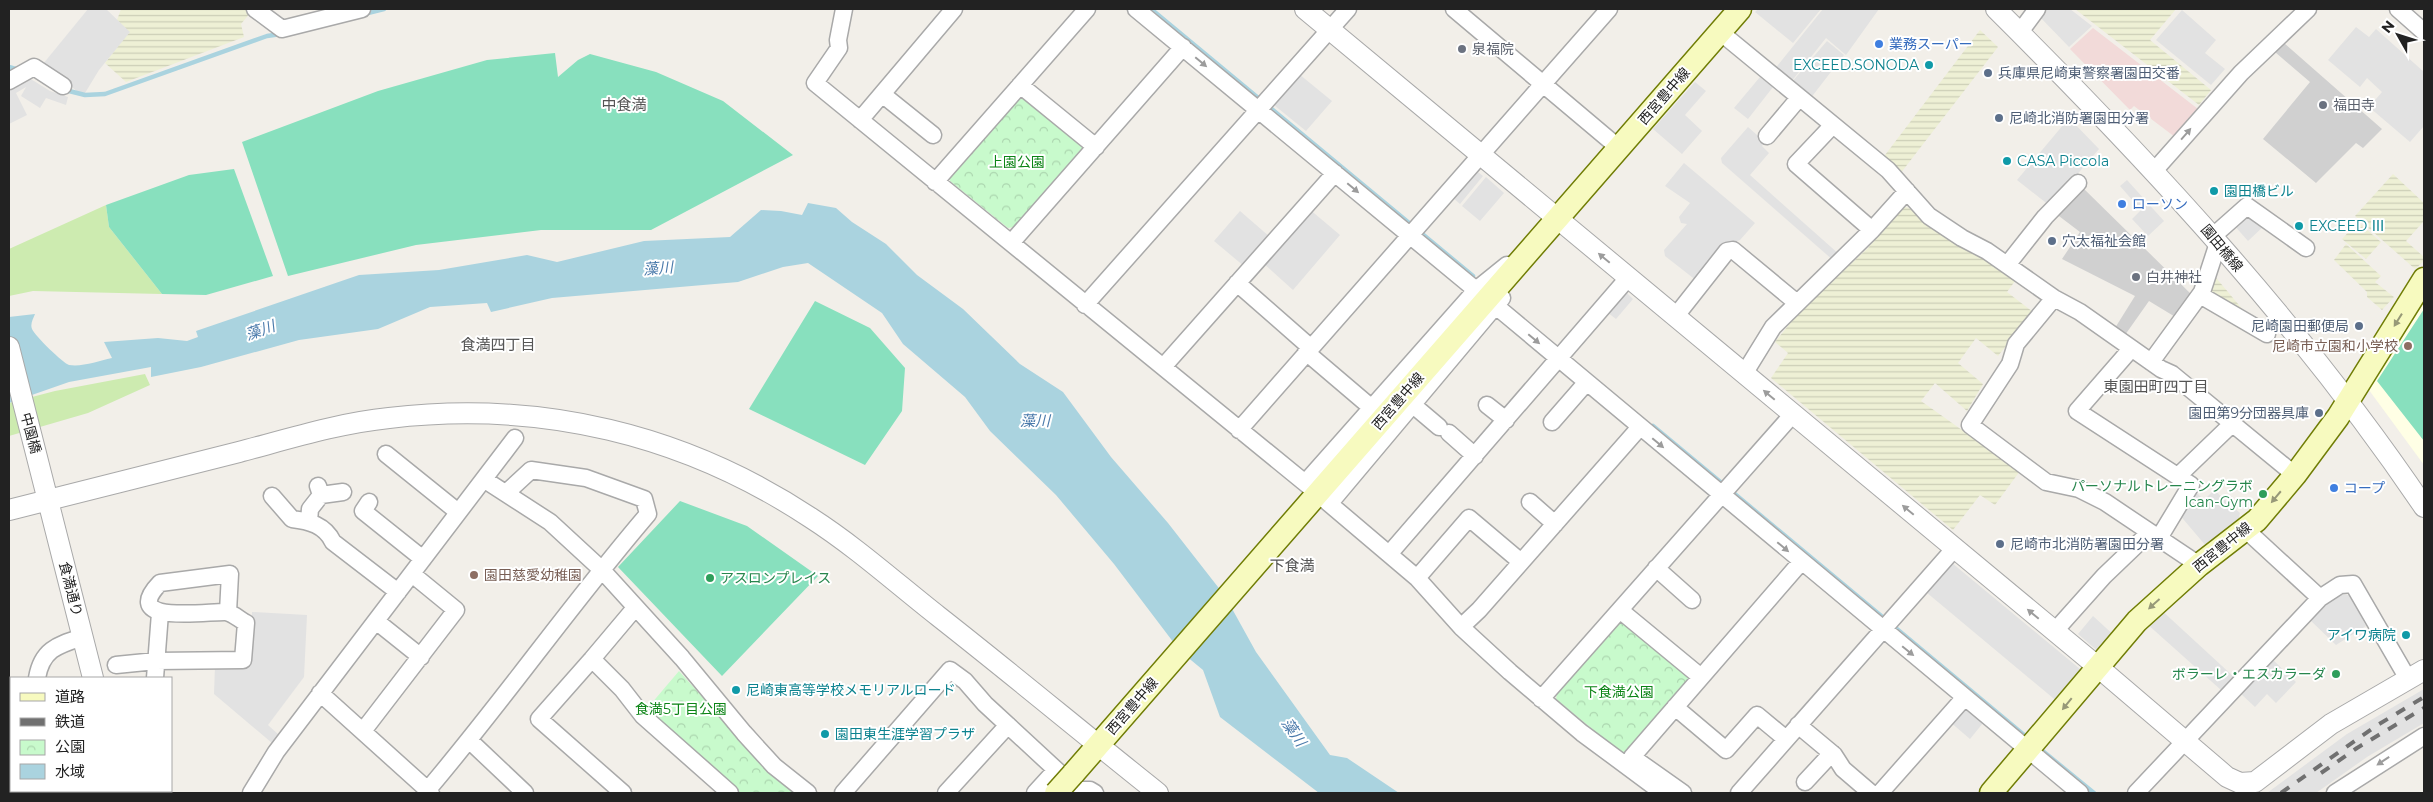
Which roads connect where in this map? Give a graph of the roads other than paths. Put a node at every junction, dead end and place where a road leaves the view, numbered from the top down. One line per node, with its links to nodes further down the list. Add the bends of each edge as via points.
1 (255, 9): 2 (street, via 282,29)
2 (362, 9)
3 (844, 9): 29 (street, via 838,48 815,83)
4 (954, 9): 26 (street)
5 (1087, 9): 24 (street)
6 (1136, 9): 21 (street)
7 (1305, 9): 17 (street)
8 (1348, 9): 17 (street)
9 (1454, 9): 16 (street)
10 (1609, 9): 23 (street)
11 (1740, 9): 18 (main road, 西宮豊中線)
12 (1996, 9): 19 (street, 園田橋線)
13 (2038, 9): 19 (street)
14 (2308, 9): 36 (street, one-way to 14, via 2241,73)
15 (2398, 9): 20 (street)
16 (1474, 15): 23 (street)
17 (1330, 30): 28 (street); 35 (street)
18 (1720, 32): 27 (street); 34 (main road, 西宮豊中線)
19 (2020, 32): 36 (street, 園田橋線)
20 (2424, 32)
21 (1183, 47): 28 (street, one-way to 28); 33 (street)
22 (9, 81): 25 (street, via 34,67)
23 (1543, 84): 34 (street); 35 (street)
24 (1020, 85): 33 (street); 38 (street)
25 (63, 86)
26 (882, 94): 29 (street); 31 (street)
27 (1799, 98): 30 (street); 32 (street)
28 (1263, 106): 37 (street); 56 (street)
29 (860, 120): 38 (street)
30 (1832, 126): 40 (street, via 1888,170); 42 (street, via 1796,164)
31 (933, 135)
32 (1767, 136)
33 (1096, 147): 46 (street)
34 (1619, 148): 41 (main road, 西宮豊中線)
35 (1481, 155): 41 (street); 43 (street)
36 (2154, 171): 45 (street, 園田橋線)
37 (1335, 173): 43 (street, one-way to 43); 51 (street)
38 (935, 182): 46 (street)
39 (2078, 183): 48 (street, via 2045,217)
40 (1907, 191): 42 (street); 48 (street, via 1929,216)
41 (1557, 218): 44 (main road, 西宮豊中線); 49 (street, one-way to 41)
42 (1872, 230): 55 (street)
43 (1414, 231): 52 (street); 61 (street)
44 (1539, 239): 52 (street); 57 (street); 72 (main road, 西宮豊中線)
45 (2215, 240): 47 (street, via 2247,206); 53 (street); 68 (street, 園田橋線)
46 (1011, 243): 56 (street)
47 (2306, 248)
48 (2007, 265): 54 (street)
49 (1628, 278): 58 (street); 63 (street)
50 (2424, 279): 68 (main road, 西宮豊中線, one-way to 68)
51 (1237, 283): 61 (street); 65 (street)
52 (1476, 290): 72 (street)
53 (2200, 295): 59 (street); 64 (street)
54 (2054, 298): 62 (street, via 2080,312); 98 (street, via 2016,344 2010,364 1970,426 2046,482 2078,489 2105,502)
55 (1797, 303): 58 (street, via 1733,250 1727,251); 66 (street, via 1773,328)
56 (1085, 305): 65 (street)
57 (1497, 307): 63 (street, one-way to 63); 69 (street)
58 (1675, 316): 66 (street)
59 (2267, 334)
60 (9, 347): 88 (street, 中園橋)
61 (1308, 349): 72 (street); 77 (street)
62 (2131, 349): 64 (street); 82 (street, via 2077,411)
63 (1562, 355): 67 (street); 73 (street)
64 (2151, 362): 75 (street, via 2172,374)
65 (1163, 367): 77 (street)
66 (1744, 374): 71 (street, one-way to 66)
67 (1586, 383): 74 (street); 76 (street)
68 (2348, 400): 81 (main road, 西宮豊中線); 91 (street, 園田橋線)
69 (1413, 405): 80 (street); 84 (street)
70 (1487, 405): 73 (street)
71 (1793, 414): 85 (street); 99 (street, one-way to 71)
72 (1376, 415): 84 (main road, 西宮豊中線)
73 (1506, 420): 80 (street)
74 (1552, 422)
75 (2232, 424): 81 (street); 82 (street)
76 (1640, 427): 85 (street, one-way to 85); 96 (street)
77 (1239, 430): 84 (street)
78 (515, 438): 83 (street)
79 (386, 454): 94 (street)
80 (1475, 456): 100 (street)
81 (2295, 475): 97 (main road, 西宮豊中線, one-way to 97, via 2257,520)
82 (2178, 476): 98 (street, via 2191,485)
83 (485, 480): 87 (street); 94 (street)
84 (1319, 491): 100 (street); 139 (main road, 西宮豊中線)
85 (1725, 491): 103 (street, one-way to 103); 105 (street)
86 (343, 492): 95 (street, via 320,491 310,509)
87 (506, 493): 106 (street, via 550,522); 106 (street, via 531,470 586,478 644,499 648,514)
88 (47, 495): 92 (street); 120 (street, 食満通り); 139 (street, via 386,418 439,413 513,413 558,418 647,438 738,476 811,517)
89 (272, 496): 95 (street, via 292,518)
90 (1530, 502): 96 (street)
91 (2424, 507)
92 (9, 510)
93 (363, 511): 101 (street)
94 (458, 512): 101 (street)
95 (309, 521): 109 (street, via 329,533 333,542)
96 (1555, 524): 102 (street)
97 (2245, 529): 104 (main road, 西宮豊中線); 110 (street)
98 (2154, 535): 104 (street); 119 (street, via 2104,576)
99 (1954, 548): 117 (street); 119 (street, one-way to 99)
100 (1390, 553): 108 (street)
101 (423, 558): 107 (street)
102 (1521, 562): 108 (street, via 1469,518); 118 (street)
103 (1801, 562): 117 (street); 130 (street)
104 (2199, 565): 125 (main road, 西宮豊中線, one-way to 125, via 2144,614)
105 (1656, 568): 111 (street); 113 (street)
106 (600, 570): 112 (street); 141 (street)
107 (412, 574): 109 (street); 121 (street, via 456,610)
108 (1417, 578): 118 (street)
109 (398, 592): 116 (street)
110 (2320, 598): 126 (street, via 2340,586 2353,584); 142 (street)
111 (1692, 600)
112 (634, 608): 122 (street); 153 (street, via 682,658 768,759)
113 (1621, 610): 130 (street); 133 (street)
114 (228, 612): 115 (street); 115 (street, via 230,574 160,583 150,594 151,606); 123 (street, via 246,623 243,660)
115 (160, 613): 123 (street)
116 (376, 621): 121 (street); 131 (street)
117 (1886, 625): 132 (street, one-way to 132); 136 (street)
118 (1461, 627): 133 (street)
119 (2054, 632): 125 (street)
120 (83, 636): 127 (street, via 55,646); 128 (street, 食満通り)
121 (421, 657): 137 (street)
122 (592, 659): 151 (street, via 539,719); 152 (street, via 643,716)
123 (156, 661): 124 (street); 129 (street)
124 (116, 665)
125 (2098, 667): 142 (street); 143 (main road, 西宮豊中線, one-way to 143)
126 (2416, 675): 147 (street, via 2332,724)
127 (37, 677)
128 (93, 677)
129 (155, 677)
130 (1701, 677): 134 (street)
131 (320, 693): 137 (street); 148 (street, via 276,752)
132 (1965, 697): 143 (street); 164 (street)
133 (1541, 699): 160 (street)
134 (1675, 707): 140 (street, via 1726,750 1757,715); 161 (street, via 1632,758)
135 (1008, 725): 145 (street); 154 (street, via 950,670); 155 (street)
136 (1798, 725): 140 (street); 144 (street)
137 (362, 731): 149 (street)
138 (2424, 736): 168 (street, one-way to 168)
139 (1103, 739): 145 (main road, 西宮豊中線); 159 (street)
140 (1786, 739): 162 (street)
141 (470, 741): 149 (street); 150 (street)
142 (2185, 741): 147 (street, via 2227,777); 167 (street)
143 (2032, 746): 165 (main road, 西宮豊中線); 166 (street)
144 (1832, 754): 146 (street); 163 (street, via 1843,769)
145 (1070, 782): 156 (street); 157 (main road, 西宮豊中線, bridge); 158 (street)
146 (1805, 782)
147 (2247, 788)
148 (257, 790)
149 (428, 792)
150 (525, 793)
151 (623, 793)
152 (730, 793)
153 (808, 793)
154 (842, 793)
155 (946, 793)
156 (1036, 793)
157 (1056, 793)
158 (1095, 793)
159 (1158, 793)
160 (1663, 793)
161 (1683, 793)
162 (1739, 793)
163 (1871, 793)
164 (1880, 793)
165 (1991, 793)
166 (2080, 793)
167 (2136, 793)
168 (2335, 793)

